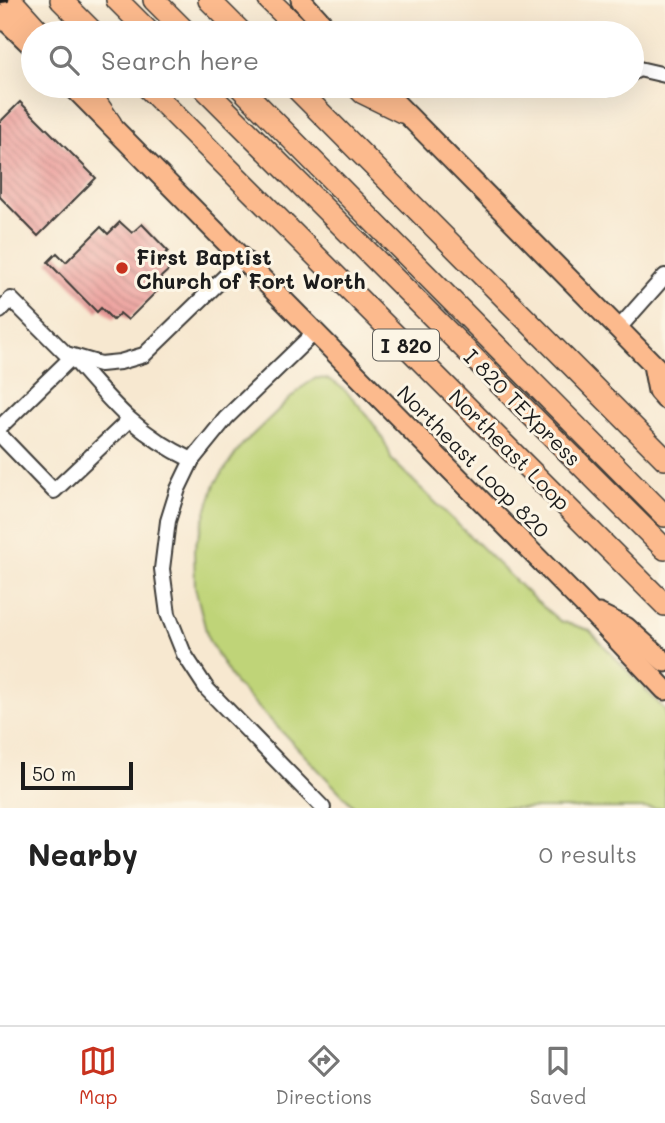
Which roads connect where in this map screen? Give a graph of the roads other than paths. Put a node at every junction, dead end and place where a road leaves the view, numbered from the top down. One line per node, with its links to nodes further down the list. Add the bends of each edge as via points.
1 (11, 0): 9 (highway)
2 (61, 0): 10 (highway)
3 (117, 0): 11 (highway)
4 (209, 0): 13 (highway)
5 (269, 0): 14 (highway)
6 (300, 0): 15 (main road)
7 (154, 1): 12 (highway)
8 (0, 15): 16 (main road)
9 (30, 21)
10 (82, 21)
11 (138, 21)
12 (175, 21)
13 (230, 21)
14 (291, 21)
15 (320, 21)
16 (21, 35)
17 (644, 70): 18 (street)
18 (665, 75)
19 (84, 98): 28 (main road, Northeast Loop 820)
20 (93, 98): 28 (highway)
21 (158, 98): 44 (highway, Northeast Loop / I 820)
22 (214, 98): 43 (highway, I 820 TEXpress)
23 (251, 98): 42 (highway, I 820 TEXpress)
24 (306, 98): 41 (highway)
25 (373, 98): 27 (highway)
26 (390, 98): 27 (main road)
27 (402, 112): 32 (main road)
28 (111, 124): 29 (main road, Northeast Loop 820)
29 (243, 258): 33 (main road, Northeast Loop 820); 34 (street, via 144,355 100,364)
30 (665, 276): 32 (street)
31 (0, 311): 34 (street, via 11,299)
32 (618, 329): 35 (main road)
33 (315, 332): 40 (street, via 226,418); 45 (main road, Northeast Loop 820)
34 (72, 357): 37 (street); 38 (street)
35 (659, 370): 36 (main road, via 658,391)
36 (665, 399)
37 (129, 419): 39 (street, via 54,491); 40 (street, via 162,445)
38 (0, 427)
39 (0, 435)
40 (192, 460): 48 (street, via 168,521 162,569 172,624 184,654 207,689)
41 (665, 460)
42 (665, 516)
43 (665, 549)
44 (665, 605)
45 (588, 609): 46 (main road, via 626,627); 47 (main road, Northeast Loop 820)
46 (665, 662)
47 (665, 690)
48 (323, 808)

